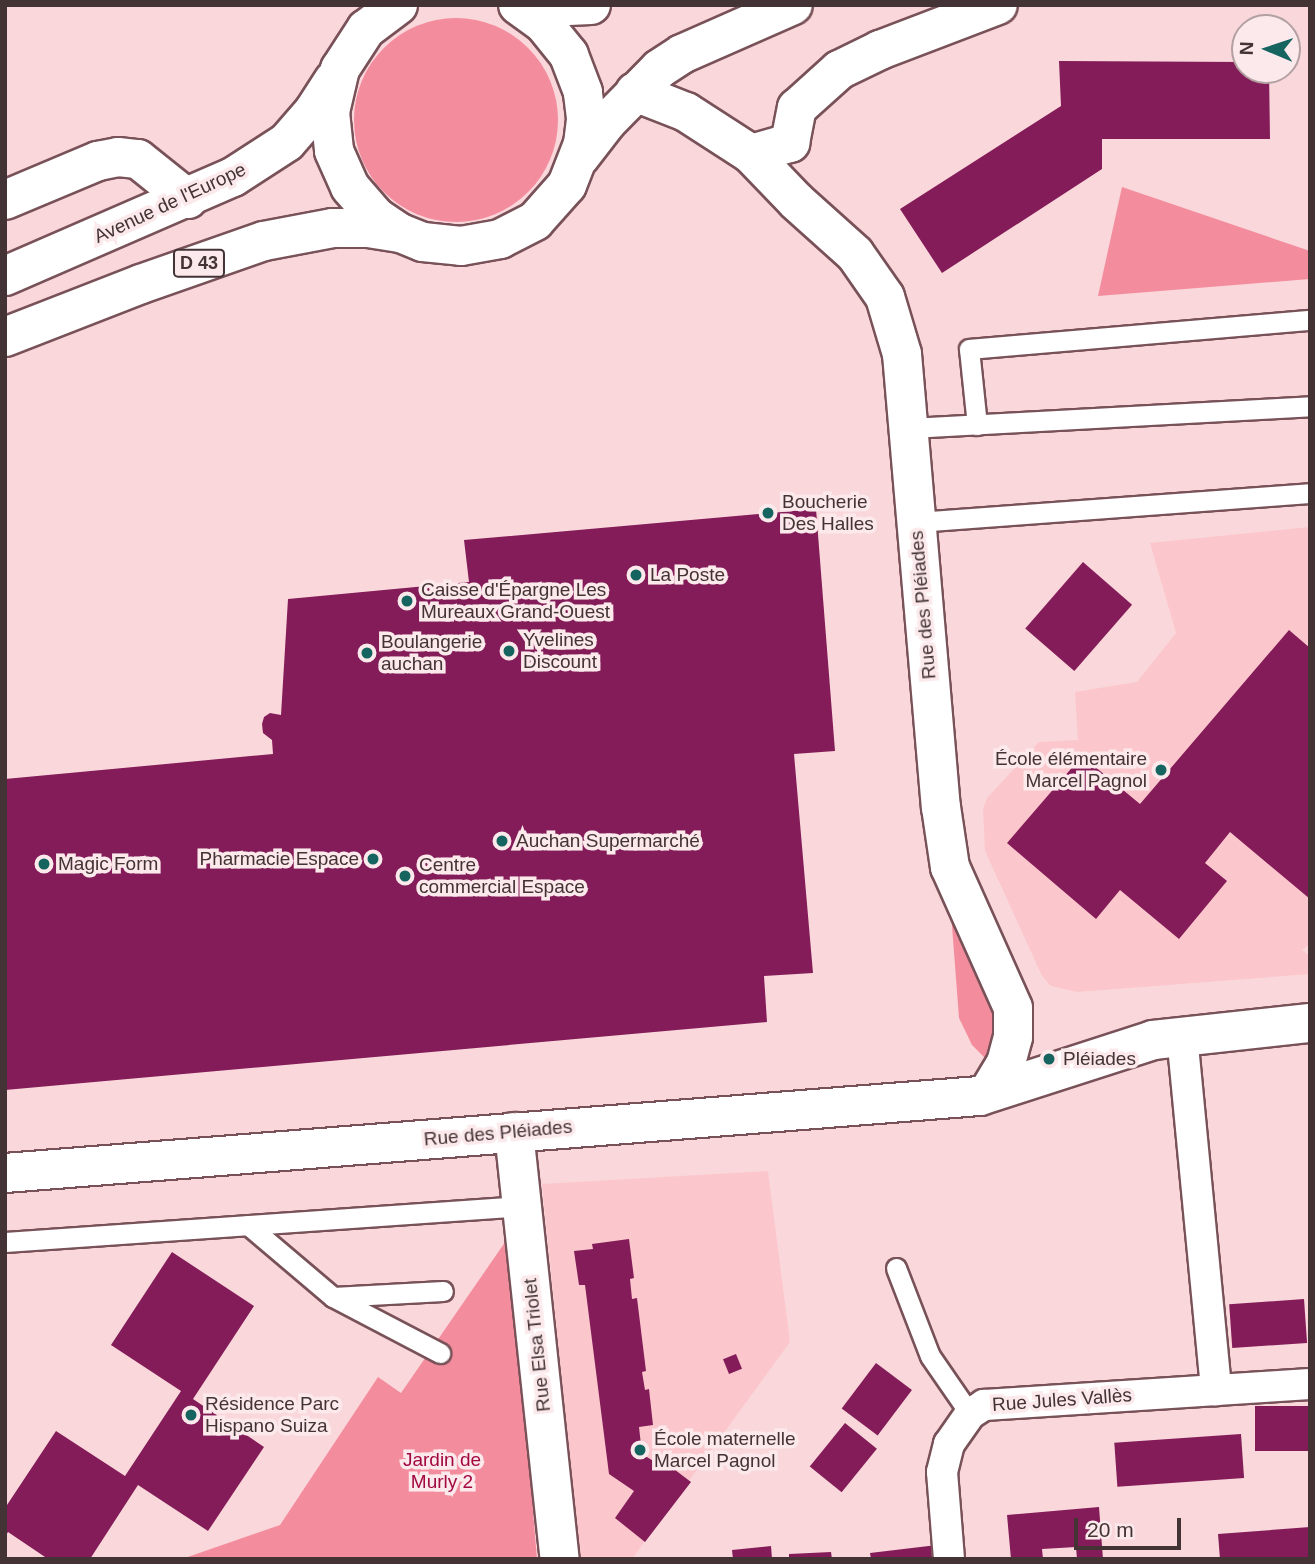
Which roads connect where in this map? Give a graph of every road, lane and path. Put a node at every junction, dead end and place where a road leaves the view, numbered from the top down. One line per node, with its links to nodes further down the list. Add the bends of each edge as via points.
1 (398, 5): 6 (street, Avenue de l'Europe)
2 (590, 5): 5 (street)
3 (793, 5): 7 (street, via 682,54)
4 (998, 5): 8 (street, via 839,70 797,108 790,143)
5 (521, 7): 9 (street, via 562,44 579,79 586,118)
6 (354, 38): 10 (street, Avenue de l'Europe, via 313,112 287,142); 12 (street, via 330,112 338,164 366,208)
7 (635, 92): 8 (street, Rue des Pléiades, via 686,112); 9 (street)
8 (751, 154): 18 (street, Rue des Pléiades, via 855,254 885,297 902,354)
9 (580, 157): 12 (street, via 554,203 513,234 487,243 448,246)
10 (188, 199): 11 (street, via 138,159 118,157); 13 (street, Avenue de l'Europe)
11 (5, 200)
12 (400, 233): 15 (street, D 43, via 342,227 264,241)
13 (5, 276)
14 (1310, 320): 17 (lane, via 969,349)
15 (5, 337)
16 (1310, 406): 17 (lane)
17 (977, 425): 18 (lane)
18 (910, 428): 20 (street, Rue des Pléiades)
19 (1310, 493): 20 (lane)
20 (916, 522): 23 (street, Rue des Pléiades, via 950,867 1013,1008 1013,1037 1006,1063)
21 (1310, 1023): 22 (street, Rue des Pléiades)
22 (1182, 1035): 23 (street, Rue des Pléiades); 34 (street)
23 (989, 1091): 24 (street, Rue des Pléiades, via 932,1102)
24 (514, 1132): 25 (street, Rue des Pléiades); 26 (street, Rue Elsa Triolet)
25 (5, 1173)
26 (522, 1206): 27 (lane); 36 (street, Rue Elsa Triolet)
27 (248, 1225): 28 (lane); 31 (lane)
28 (5, 1242)
29 (896, 1268): 35 (lane, via 930,1356)
30 (443, 1291): 31 (lane)
31 (332, 1297): 32 (lane)
32 (440, 1353)
33 (1310, 1384): 34 (street, Rue Jules Vallès)
34 (1216, 1390): 35 (street, Rue Jules Vallès, via 984,1405)
35 (970, 1414): 37 (street, Rue Jules Vallès, via 948,1444 942,1472)
36 (560, 1559)
37 (949, 1559)

